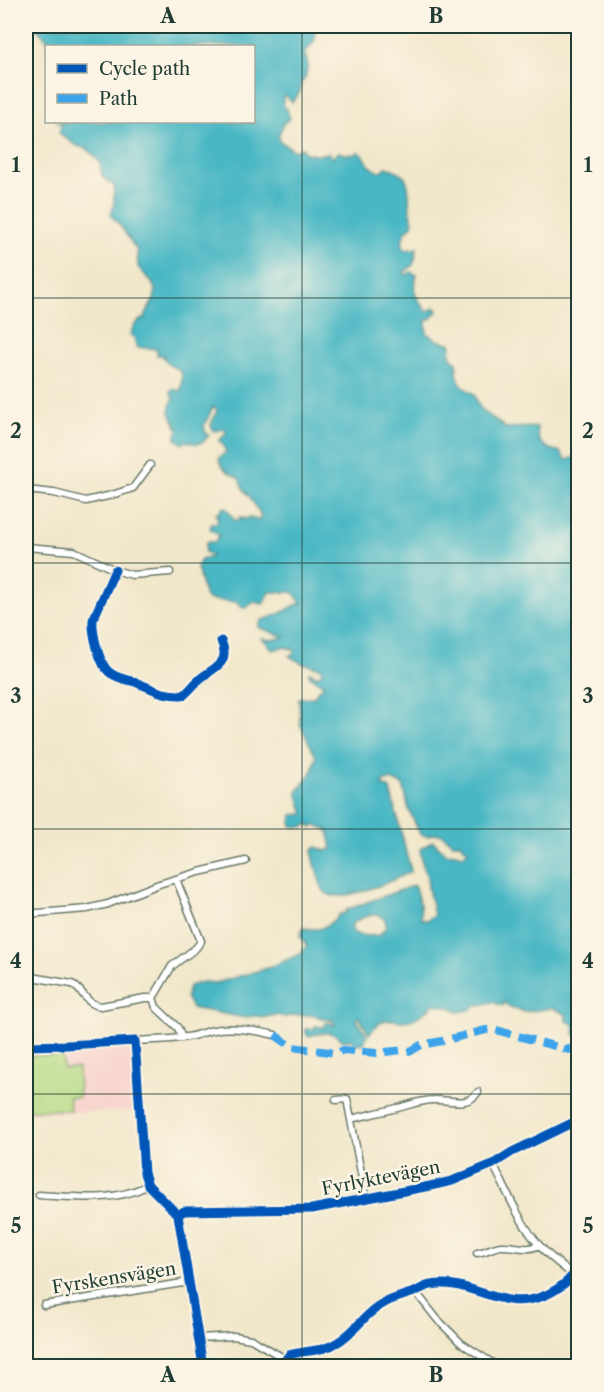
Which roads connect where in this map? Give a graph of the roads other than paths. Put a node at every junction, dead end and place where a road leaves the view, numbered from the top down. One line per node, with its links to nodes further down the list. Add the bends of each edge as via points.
1 (150, 465): 2 (street, via 133,488 86,501)
2 (26, 490)
3 (26, 547): 4 (street, via 74,551)
4 (115, 570): 5 (street, via 132,575); 6 (street, via 93,620 102,662 109,673 157,692 184,695 220,665 225,651)
5 (170, 572)
6 (221, 641)
7 (246, 861): 8 (street)
8 (176, 879): 9 (street, via 87,909); 11 (street, via 201,941 172,966)
9 (26, 914)
10 (26, 976): 11 (street, via 72,984 96,1006)
11 (153, 998): 13 (street)
12 (275, 1035): 13 (street, via 222,1029)
13 (182, 1038): 14 (street)
14 (135, 1041): 15 (street); 16 (street)
15 (26, 1046)
16 (136, 1051): 22 (street)
17 (478, 1092): 19 (street, via 472,1100 421,1101)
18 (336, 1100): 19 (street, via 347,1100)
19 (351, 1119): 24 (street)
20 (579, 1120): 21 (street, Fyrlyktevägen)
21 (493, 1164): 24 (street, Fyrlyktevägen, via 452,1181); 26 (street)
22 (148, 1185): 23 (street, via 123,1195); 25 (street)
23 (39, 1195)
24 (366, 1199): 25 (street, Fyrlyktevägen, via 312,1209 184,1211)
25 (178, 1215): 30 (street)
26 (539, 1245): 27 (street, via 498,1246); 29 (street)
27 (477, 1252)
28 (579, 1267): 29 (street)
29 (576, 1277): 31 (street, via 557,1290 522,1301 448,1285 431,1285)
30 (189, 1282): 32 (street, Fyrskensvägen); 33 (street)
31 (415, 1291): 34 (street, via 384,1302 339,1342); 39 (street, via 461,1344)
32 (44, 1305)
33 (199, 1338): 34 (street, via 242,1337); 37 (street)
34 (286, 1359): 38 (street)
35 (26, 1361): 36 (street)
36 (47, 1366)
37 (203, 1366)
38 (297, 1366)
39 (497, 1366)

